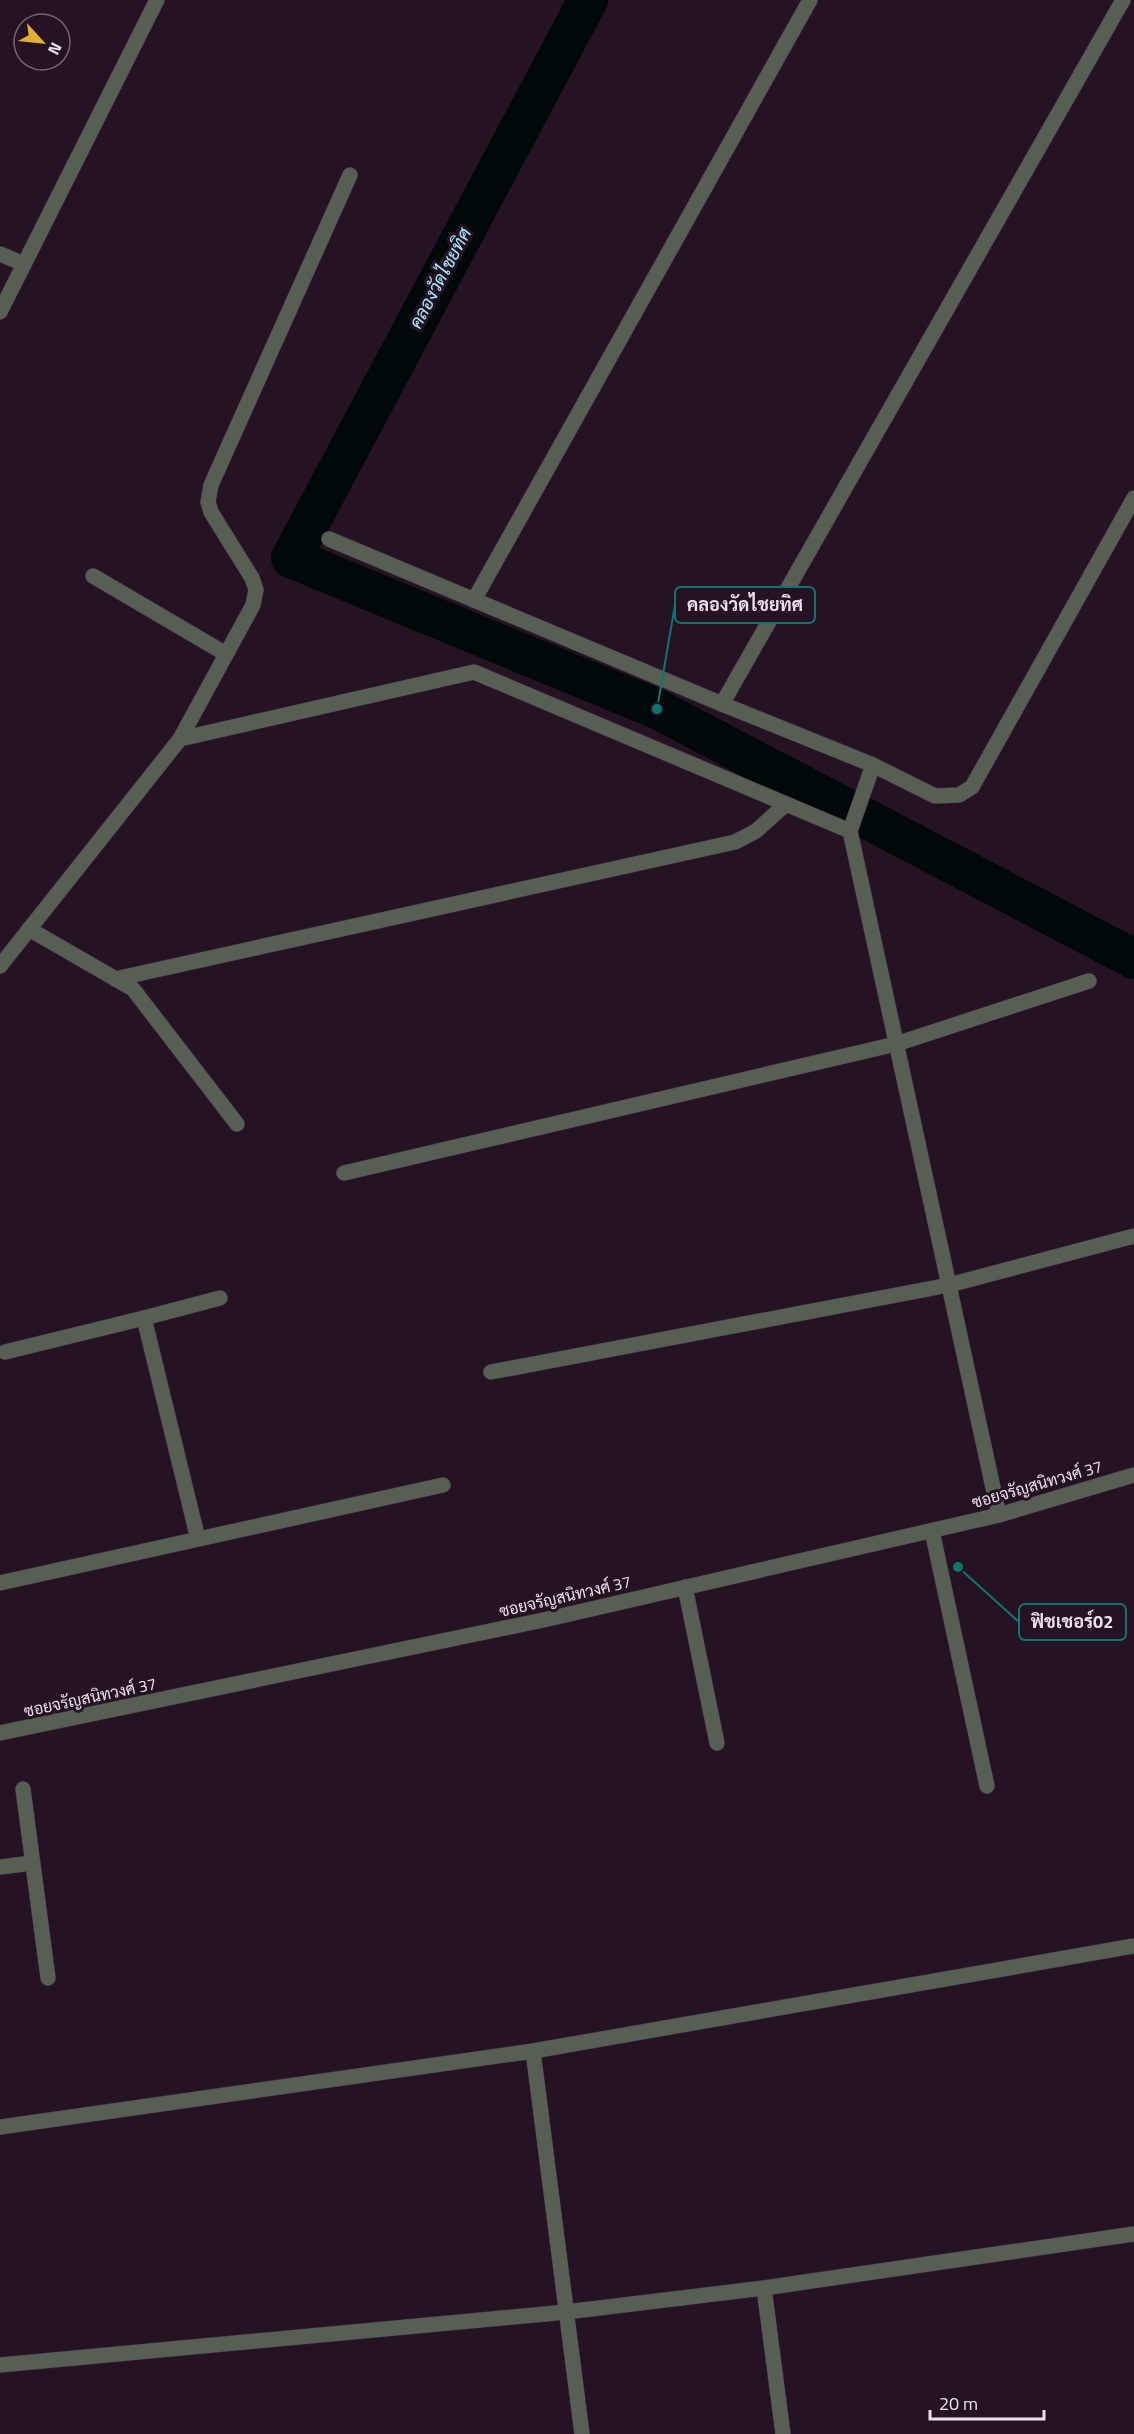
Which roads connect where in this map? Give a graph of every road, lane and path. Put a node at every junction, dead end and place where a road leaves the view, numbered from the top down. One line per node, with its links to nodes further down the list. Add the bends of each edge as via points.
1 (157, 0): 6 (street)
2 (810, 0): 11 (street)
3 (1123, 0): 13 (street)
4 (350, 175): 12 (street, via 211,485 211,512 256,590 253,605)
5 (0, 254): 6 (street)
6 (24, 264): 7 (street)
7 (0, 312)
8 (1134, 498): 15 (street, via 972,787 959,795 935,796)
9 (329, 539): 11 (street)
10 (93, 576): 12 (street)
11 (474, 600): 13 (street)
12 (226, 654): 14 (street)
13 (722, 704): 15 (street)
14 (180, 739): 16 (street, via 474,672); 18 (street)
15 (873, 765): 17 (street)
16 (786, 804): 17 (street); 20 (street, via 756,831 735,842)
17 (850, 829): 22 (street)
18 (29, 929): 19 (street); 20 (street)
19 (0, 966)
20 (116, 979): 23 (street, via 133,989)
21 (1089, 981): 22 (street)
22 (896, 1044): 24 (street); 26 (street)
23 (237, 1124)
24 (344, 1173)
25 (1134, 1236): 26 (street)
26 (949, 1285): 30 (street); 33 (street)
27 (220, 1298): 28 (street)
28 (144, 1318): 29 (street); 35 (street)
29 (5, 1352)
30 (491, 1372)
31 (1134, 1474): 33 (street, ซอยจรัญสนิทวงศ์ 37)
32 (443, 1485): 35 (street)
33 (999, 1515): 34 (street, ซอยจรัญสนิทวงศ์ 37)
34 (932, 1531): 37 (street, ซอยจรัญสนิทวงศ์ 37); 40 (street)
35 (198, 1539): 36 (street)
36 (0, 1582)
37 (685, 1587): 38 (street, ซอยจรัญสนิทวงศ์ 37); 39 (street)
38 (0, 1733)
39 (717, 1743)
40 (987, 1786)
41 (23, 1790): 42 (street)
42 (32, 1863): 43 (street); 45 (street)
43 (0, 1867)
44 (1134, 1946): 46 (street)
45 (48, 1978)
46 (533, 2051): 47 (street); 50 (street)
47 (0, 2127)
48 (1134, 2234): 49 (street)
49 (764, 2288): 50 (street); 53 (street)
50 (566, 2312): 51 (street); 52 (street)
51 (0, 2365)
52 (582, 2434)
53 (783, 2434)

